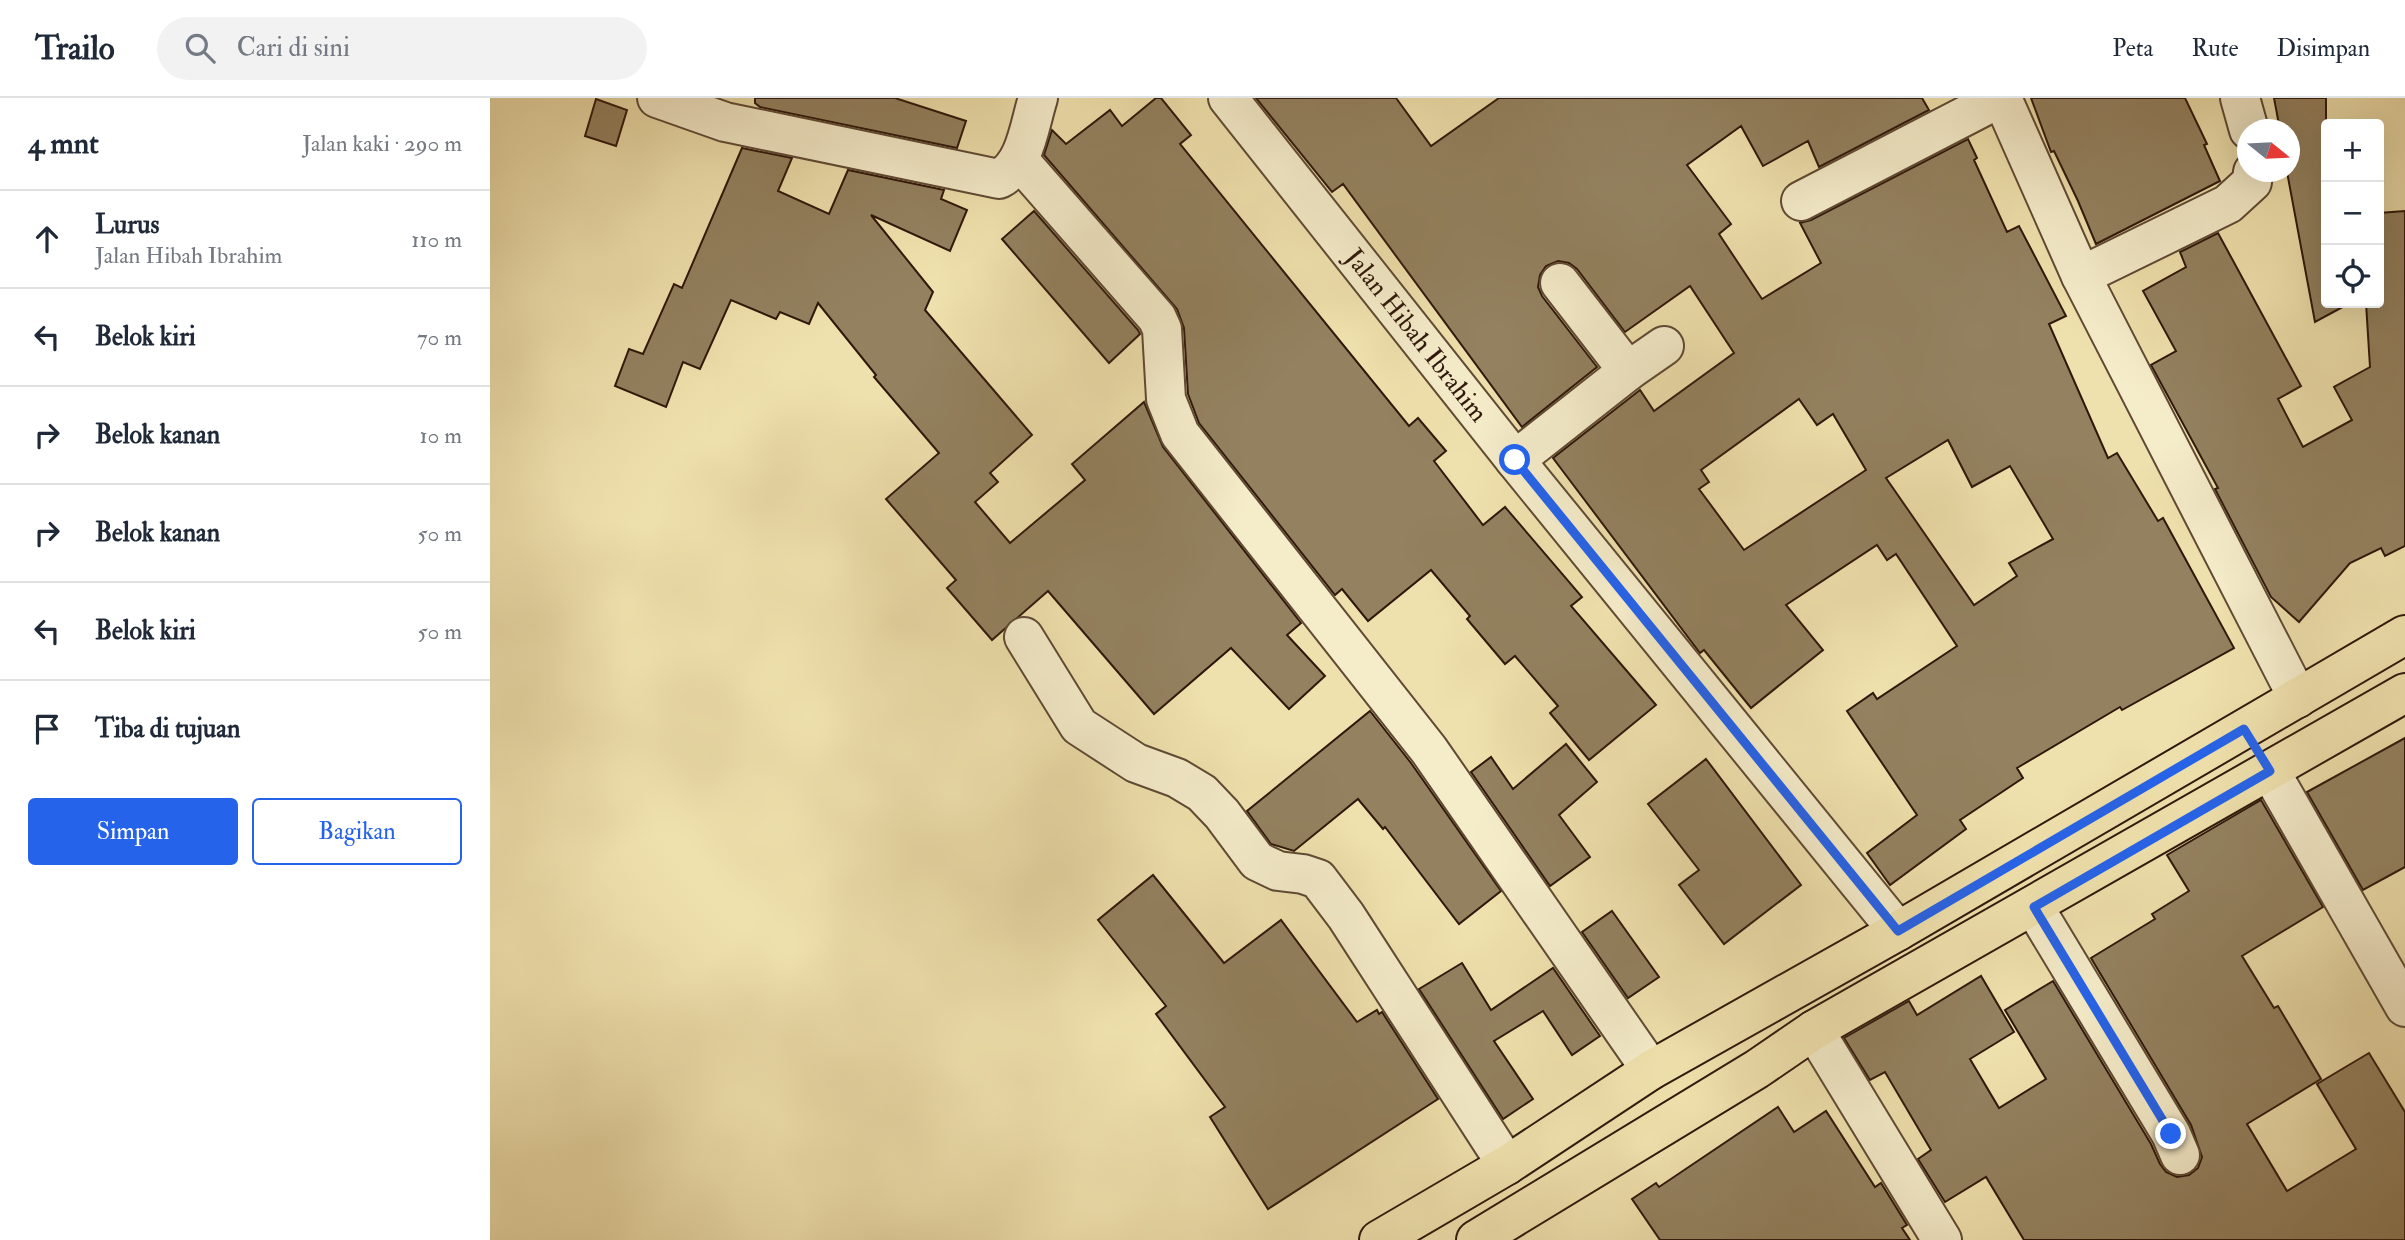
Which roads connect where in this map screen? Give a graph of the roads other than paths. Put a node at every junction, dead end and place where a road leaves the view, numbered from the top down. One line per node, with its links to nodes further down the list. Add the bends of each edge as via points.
1 (657, 98): 7 (street, via 725,122 986,179 1010,174)
2 (1038, 98): 7 (street)
3 (1228, 98): 14 (street, Jalan Hibah Ibrahim)
4 (2001, 98): 9 (street); 10 (street)
5 (2240, 98): 6 (street)
6 (2246, 119)
7 (1019, 160): 25 (street, via 1157,318 1162,329 1166,399 1180,434 1429,750)
8 (2252, 182): 10 (street, via 2228,204)
9 (1801, 201)
10 (2081, 276): 18 (street)
11 (1560, 283): 13 (street)
12 (1664, 346): 13 (street)
13 (1628, 371): 14 (street)
14 (1515, 460): 22 (street, Jalan Hibah Ibrahim)
15 (2405, 635): 18 (main road)
16 (1024, 637): 27 (street, via 1079,726 1136,763 1202,793 1266,867 1318,879)
17 (2405, 692): 20 (main road)
18 (2298, 698): 19 (main road)
19 (2244, 729): 20 (main road); 22 (main road)
20 (2270, 771): 21 (main road); 23 (street)
21 (2034, 907): 24 (main road); 26 (street)
22 (1898, 931): 25 (main road)
23 (2405, 1007)
24 (1814, 1030): 29 (main road); 30 (street)
25 (1651, 1070): 27 (main road)
26 (2180, 1155)
27 (1507, 1165): 28 (main road)
28 (1379, 1240)
29 (1476, 1240)
30 (1941, 1240)

